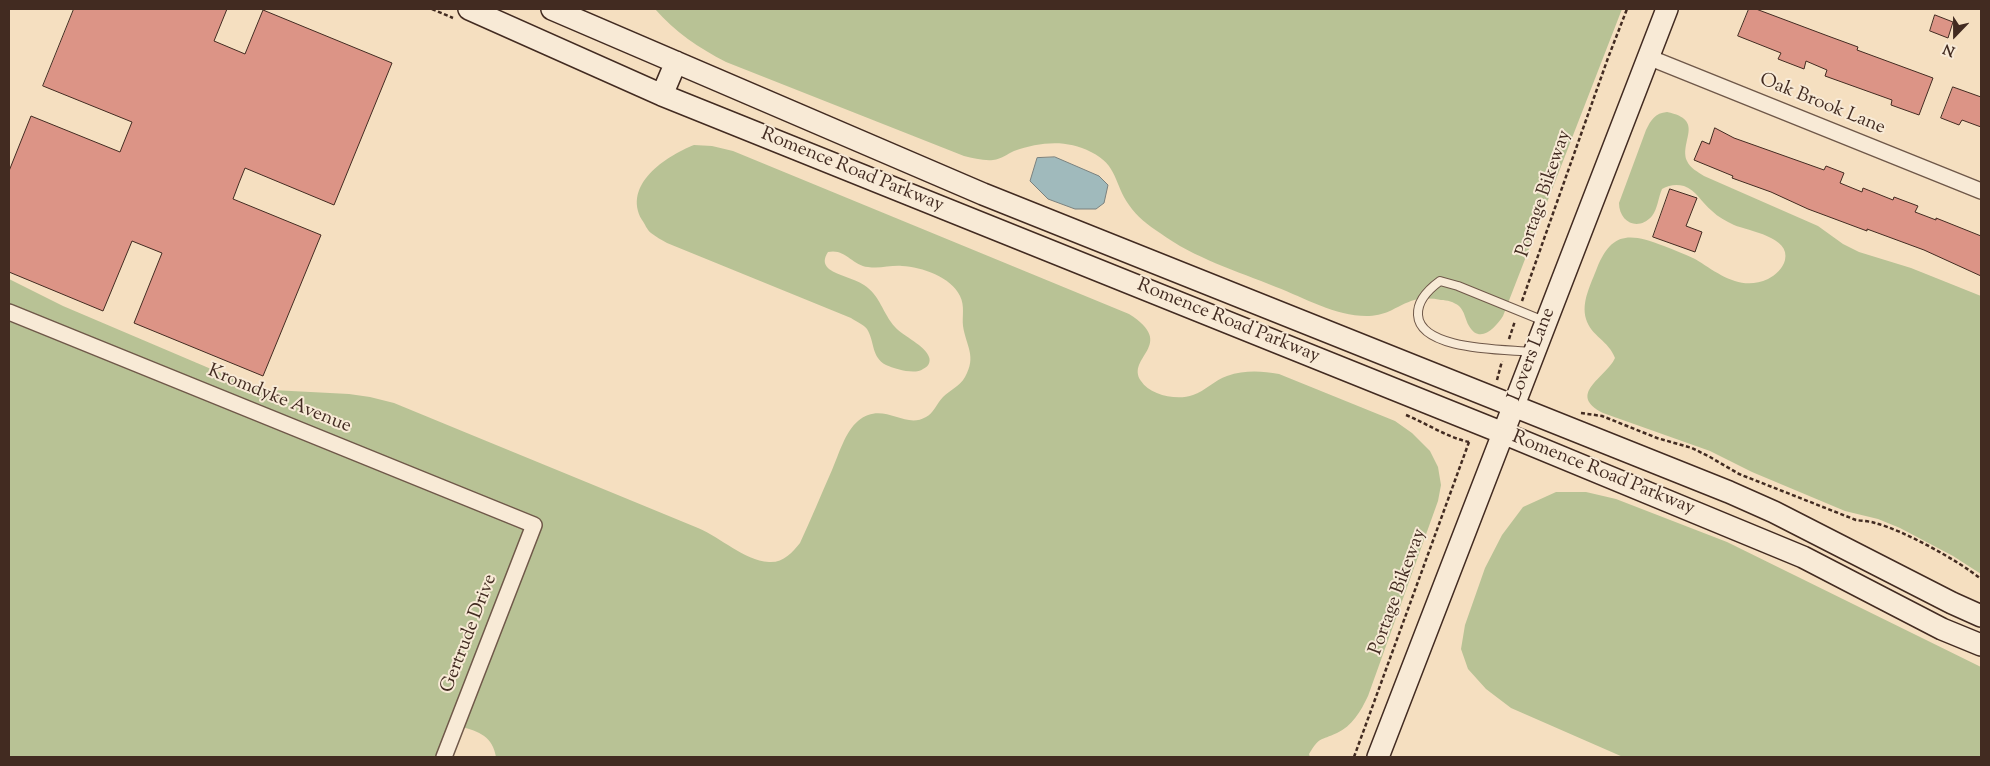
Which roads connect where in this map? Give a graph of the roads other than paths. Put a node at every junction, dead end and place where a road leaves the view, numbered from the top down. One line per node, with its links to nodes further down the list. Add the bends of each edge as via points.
1 (469, 9): 6 (street, Romence Road Parkway)
2 (552, 9): 5 (street, Romence Road Parkway)
3 (1667, 9): 4 (street, Lovers Lane)
4 (1648, 57): 7 (street, Oak Brook Lane); 9 (street, Lovers Lane)
5 (676, 62): 6 (street); 11 (street, Romence Road Parkway, via 982,194)
6 (662, 95): 12 (street, Romence Road Parkway)
7 (1981, 191)
8 (9, 312): 13 (street, Kromdyke Avenue)
9 (1546, 322): 10 (street, Lovers Lane); 10 (lane, via 1440,281 1429,289 1418,308 1418,323 1429,334 1454,344)
10 (1534, 352): 11 (street, Lovers Lane)
11 (1514, 405): 12 (street, Lovers Lane); 14 (street, Romence Road Parkway, via 1730,492)
12 (1503, 433): 15 (street, Romence Road Parkway, via 1803,557 1942,629); 17 (street, Lovers Lane)
13 (534, 525): 16 (street, Gertrude Drive)
14 (1981, 616)
15 (1981, 645)
16 (444, 757)
17 (1378, 757)

